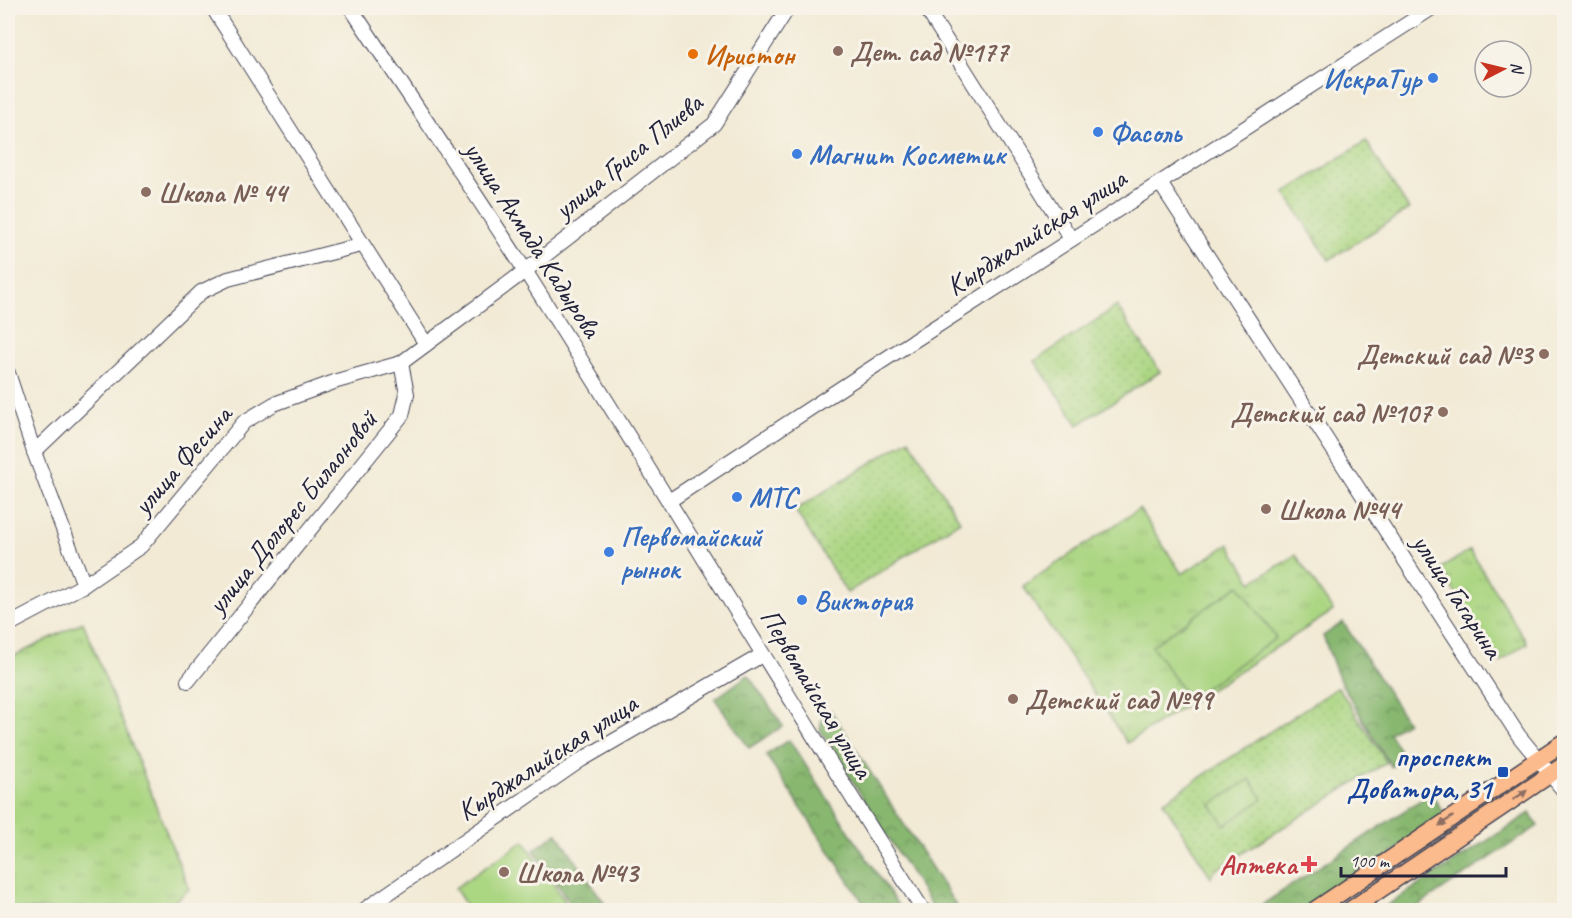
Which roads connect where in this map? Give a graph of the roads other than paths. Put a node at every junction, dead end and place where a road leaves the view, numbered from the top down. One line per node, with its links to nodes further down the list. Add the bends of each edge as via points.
1 (213, 8): 8 (street)
2 (351, 8): 9 (street, улица Ахмада Кадырова)
3 (788, 8): 9 (street, улица Гриса Плиева, via 714,124)
4 (926, 8): 7 (street)
5 (1432, 8): 6 (street, Кырджалийская улица)
6 (1160, 183): 7 (street, Кырджалийская улица); 20 (street, улица Гагарина, via 1519,736)
7 (1071, 239): 14 (street, Кырджалийская улица)
8 (361, 245): 10 (street); 13 (street, via 228,279 201,292)
9 (525, 271): 10 (street, улица Гриса Плиева); 14 (street, улица Ахмада Кадырова)
10 (426, 344): 11 (street, улица Фесина)
11 (401, 363): 15 (street, улица Фесина, via 337,381 253,416 224,444 141,546); 18 (street, улица Долорес Билаоновой, via 407,394 402,415)
12 (8, 373): 13 (street)
13 (34, 452): 15 (street)
14 (669, 501): 17 (street, Первомайская улица)
15 (84, 585): 16 (street, улица Фесина)
16 (8, 625)
17 (762, 654): 23 (street, Кырджалийская улица, via 581,760); 24 (street, Первомайская улица)
18 (188, 681)
19 (1564, 742): 20 (main road)
20 (1538, 759): 21 (street, улица Гагарина); 25 (main road, one-way to 25)
21 (1558, 770): 22 (street, улица Гагарина); 26 (main road, one-way to 21)
22 (1564, 790)
23 (364, 910)
24 (922, 910)
25 (1315, 910)
26 (1350, 910)

